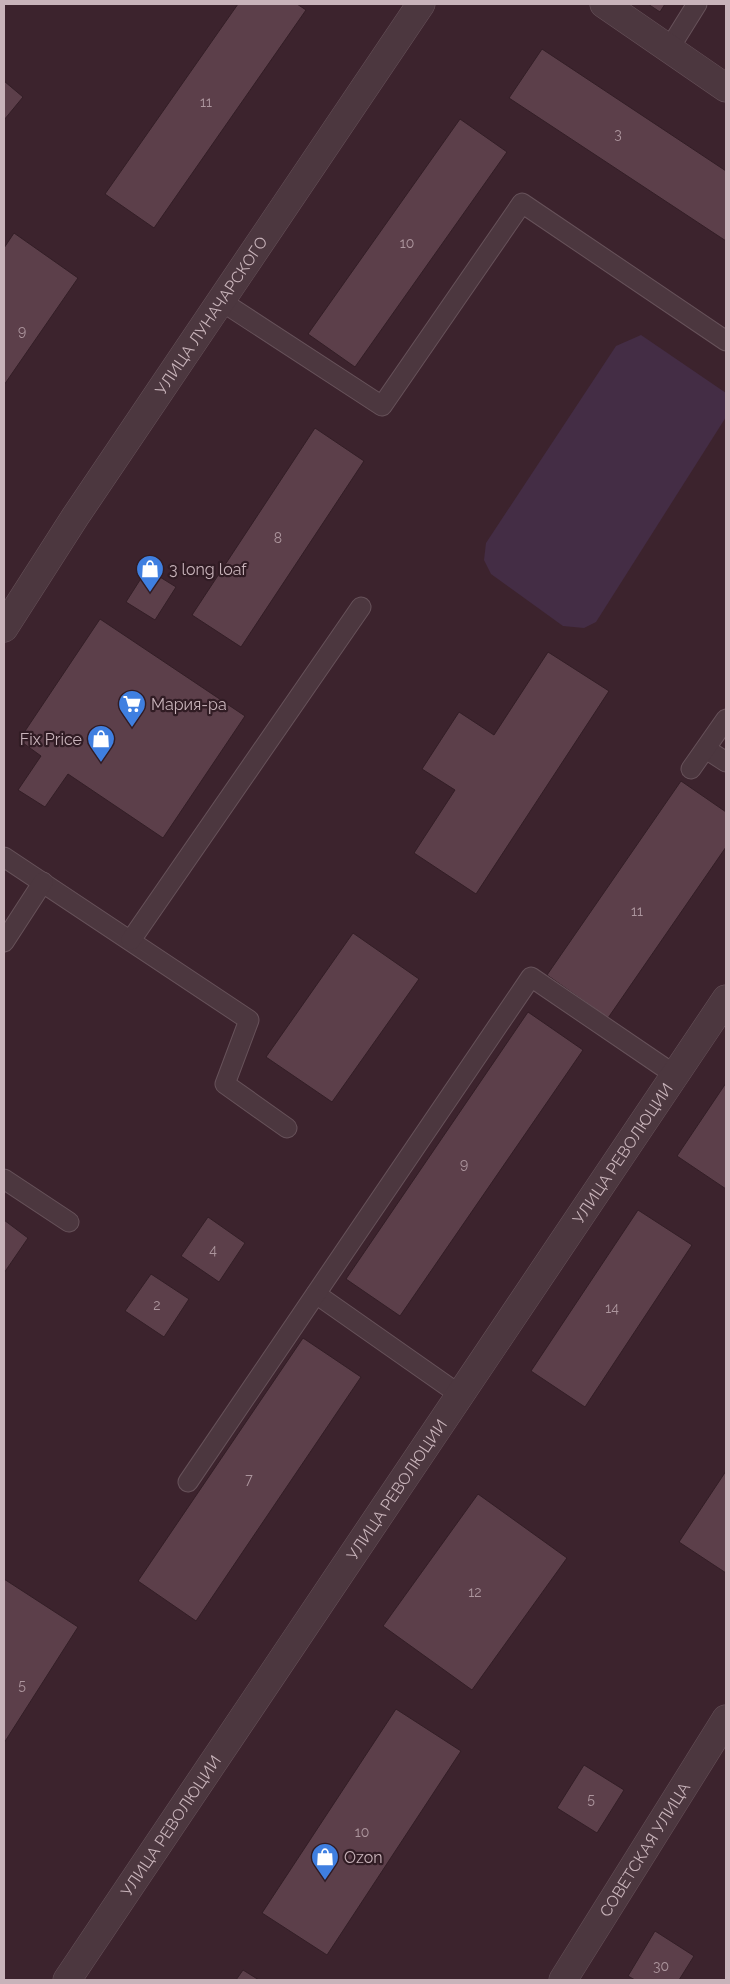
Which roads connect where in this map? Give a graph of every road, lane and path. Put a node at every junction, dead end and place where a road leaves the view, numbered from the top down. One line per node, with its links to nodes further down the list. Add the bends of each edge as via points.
1 (421, 4): 6 (street, УЛИЦА ЛУНАЧАРСКОГО)
2 (604, 4): 4 (street)
3 (697, 4): 4 (lane)
4 (669, 49): 5 (street)
5 (726, 88)
6 (221, 301): 7 (lane, via 382,406 522,203); 9 (street, УЛИЦА ЛУНАЧАРСКОГО)
7 (726, 341)
8 (361, 607): 16 (lane)
9 (4, 628)
10 (726, 719): 11 (lane)
11 (706, 748): 12 (lane); 13 (lane)
12 (726, 762)
13 (691, 770)
14 (4, 857): 15 (lane)
15 (42, 882): 16 (lane); 17 (lane)
16 (130, 940): 20 (lane, via 249,1020 225,1084)
17 (4, 942)
18 (726, 999): 19 (street, УЛИЦА РЕВОЛЮЦИИ)
19 (675, 1075): 23 (lane, via 532,977); 24 (street, УЛИЦА РЕВОЛЮЦИИ)
20 (287, 1128)
21 (4, 1178): 22 (lane)
22 (69, 1222)
23 (316, 1294): 24 (lane); 25 (lane)
24 (460, 1395): 27 (street, УЛИЦА РЕВОЛЮЦИИ)
25 (188, 1482)
26 (726, 1719): 28 (street, СОВЕТСКАЯ УЛИЦА)
27 (67, 1980)
28 (564, 1980)

